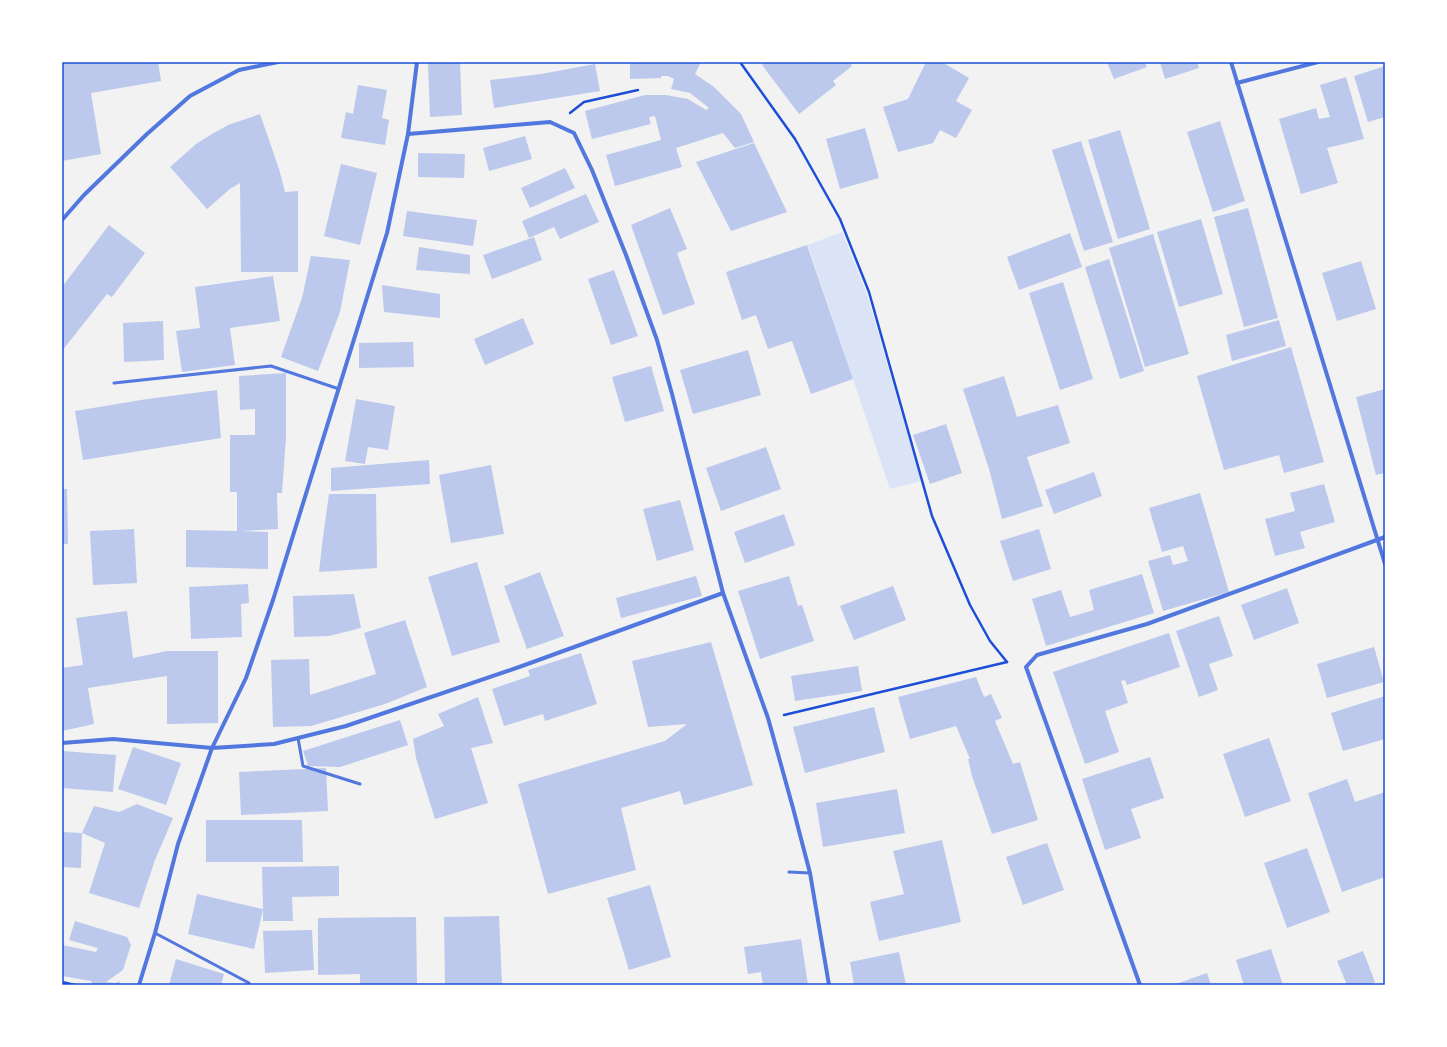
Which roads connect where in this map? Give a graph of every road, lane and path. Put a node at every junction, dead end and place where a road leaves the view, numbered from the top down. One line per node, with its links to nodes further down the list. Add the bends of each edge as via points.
1 (278, 62): 10 (street, via 239,70 190,96 84,195)
2 (417, 62): 9 (street)
3 (740, 62): 17 (path, via 795,139 840,218 869,292 932,516 970,604 990,641)
4 (1231, 62): 6 (street)
5 (1318, 62): 6 (street)
6 (1237, 83): 14 (street)
7 (638, 90): 8 (path, via 584,102)
8 (556, 124): 9 (street, via 550,122); 16 (street, via 574,133 592,170 657,340)
9 (408, 134): 12 (street, via 387,233)
10 (62, 220)
11 (114, 383): 12 (lane, via 271,366)
12 (339, 389): 22 (street, via 246,678)
13 (1385, 537): 14 (street)
14 (1378, 540): 15 (street); 18 (street, via 1147,624 1037,655)
15 (1385, 564)
16 (723, 593): 19 (street); 20 (street, via 515,669 346,726)
17 (1007, 662): 18 (path); 19 (path)
18 (1026, 667): 32 (street)
19 (768, 718): 25 (street)
20 (298, 738): 22 (street, via 274,744); 23 (lane, via 303,766)
21 (62, 743): 22 (street, via 113,739)
22 (212, 748): 26 (street, via 178,844)
23 (360, 784)
24 (789, 872): 25 (lane)
25 (810, 873): 31 (street)
26 (155, 933): 28 (lane); 30 (street)
27 (62, 982): 29 (path)
28 (249, 982)
29 (75, 985)
30 (139, 985)
31 (829, 985)
32 (1140, 985)

